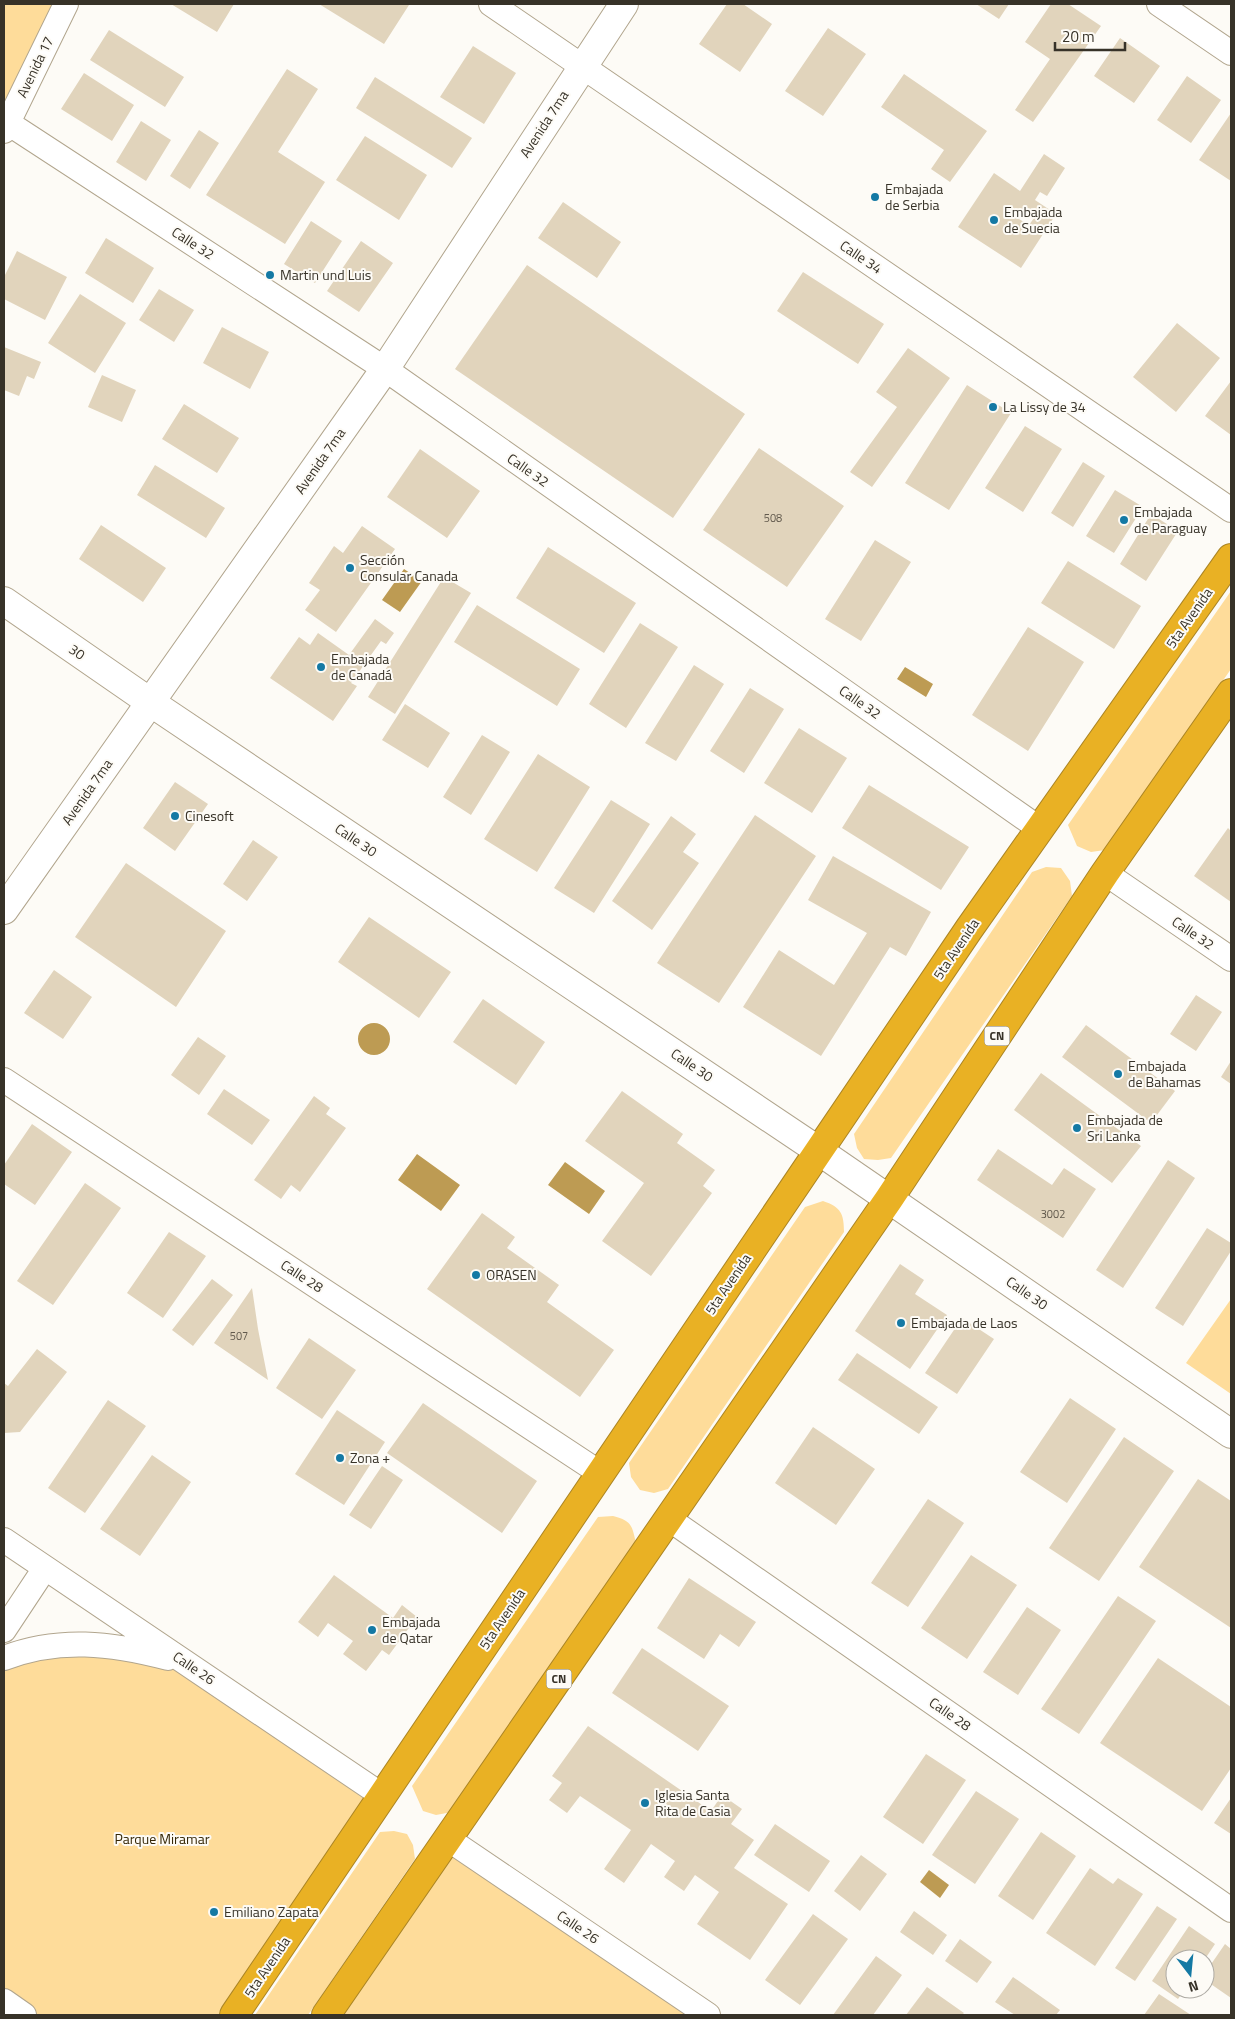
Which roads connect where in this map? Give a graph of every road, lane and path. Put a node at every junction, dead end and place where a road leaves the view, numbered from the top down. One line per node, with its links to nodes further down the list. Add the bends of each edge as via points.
1 (66, 4): 7 (street, Avenida 17)
2 (491, 4): 6 (street, Calle 34)
3 (624, 4): 6 (main road, Avenida 7ma)
4 (1160, 4): 5 (street)
5 (1231, 53)
6 (581, 67): 8 (main road, Avenida 7ma); 9 (street, Calle 34)
7 (6, 127): 8 (street, Calle 32)
8 (385, 369): 13 (main road, Avenida 7ma); 14 (street, Calle 32)
9 (1231, 510)
10 (1231, 558): 14 (highway, 5ta Avenida)
11 (4, 601): 13 (main road, 30)
12 (1231, 693): 15 (highway, CN)
13 (150, 702): 16 (main road, Avenida 7ma); 19 (main road, Calle 30)
14 (1040, 829): 19 (highway, 5ta Avenida)
15 (1105, 873): 17 (street, Calle 32); 20 (highway, CN)
16 (4, 910)
17 (1231, 959)
18 (4, 1080): 22 (street, Calle 28)
19 (819, 1150): 20 (main road, Calle 30); 22 (highway, 5ta Avenida)
20 (889, 1199): 21 (main road, Calle 30); 23 (highway, CN)
21 (1231, 1434)
22 (600, 1473): 29 (highway, 5ta Avenida)
23 (669, 1519): 30 (highway, CN); 31 (street, Calle 28)
24 (4, 1540): 25 (street, Calle 26)
25 (45, 1568): 26 (street); 28 (street, Calle 26)
26 (4, 1630)
27 (4, 1658): 28 (street, via 26,1649 84,1643 134,1649)
28 (186, 1663): 29 (street, Calle 26)
29 (383, 1796): 35 (highway, 5ta Avenida)
30 (448, 1839): 32 (street, Calle 26); 36 (highway, CN)
31 (1231, 1910)
32 (678, 1995): 37 (street); 38 (street, Calle 26)
33 (4, 2001): 34 (street)
34 (24, 2015)
35 (234, 2015)
36 (326, 2015)
37 (694, 2015)
38 (708, 2015)

